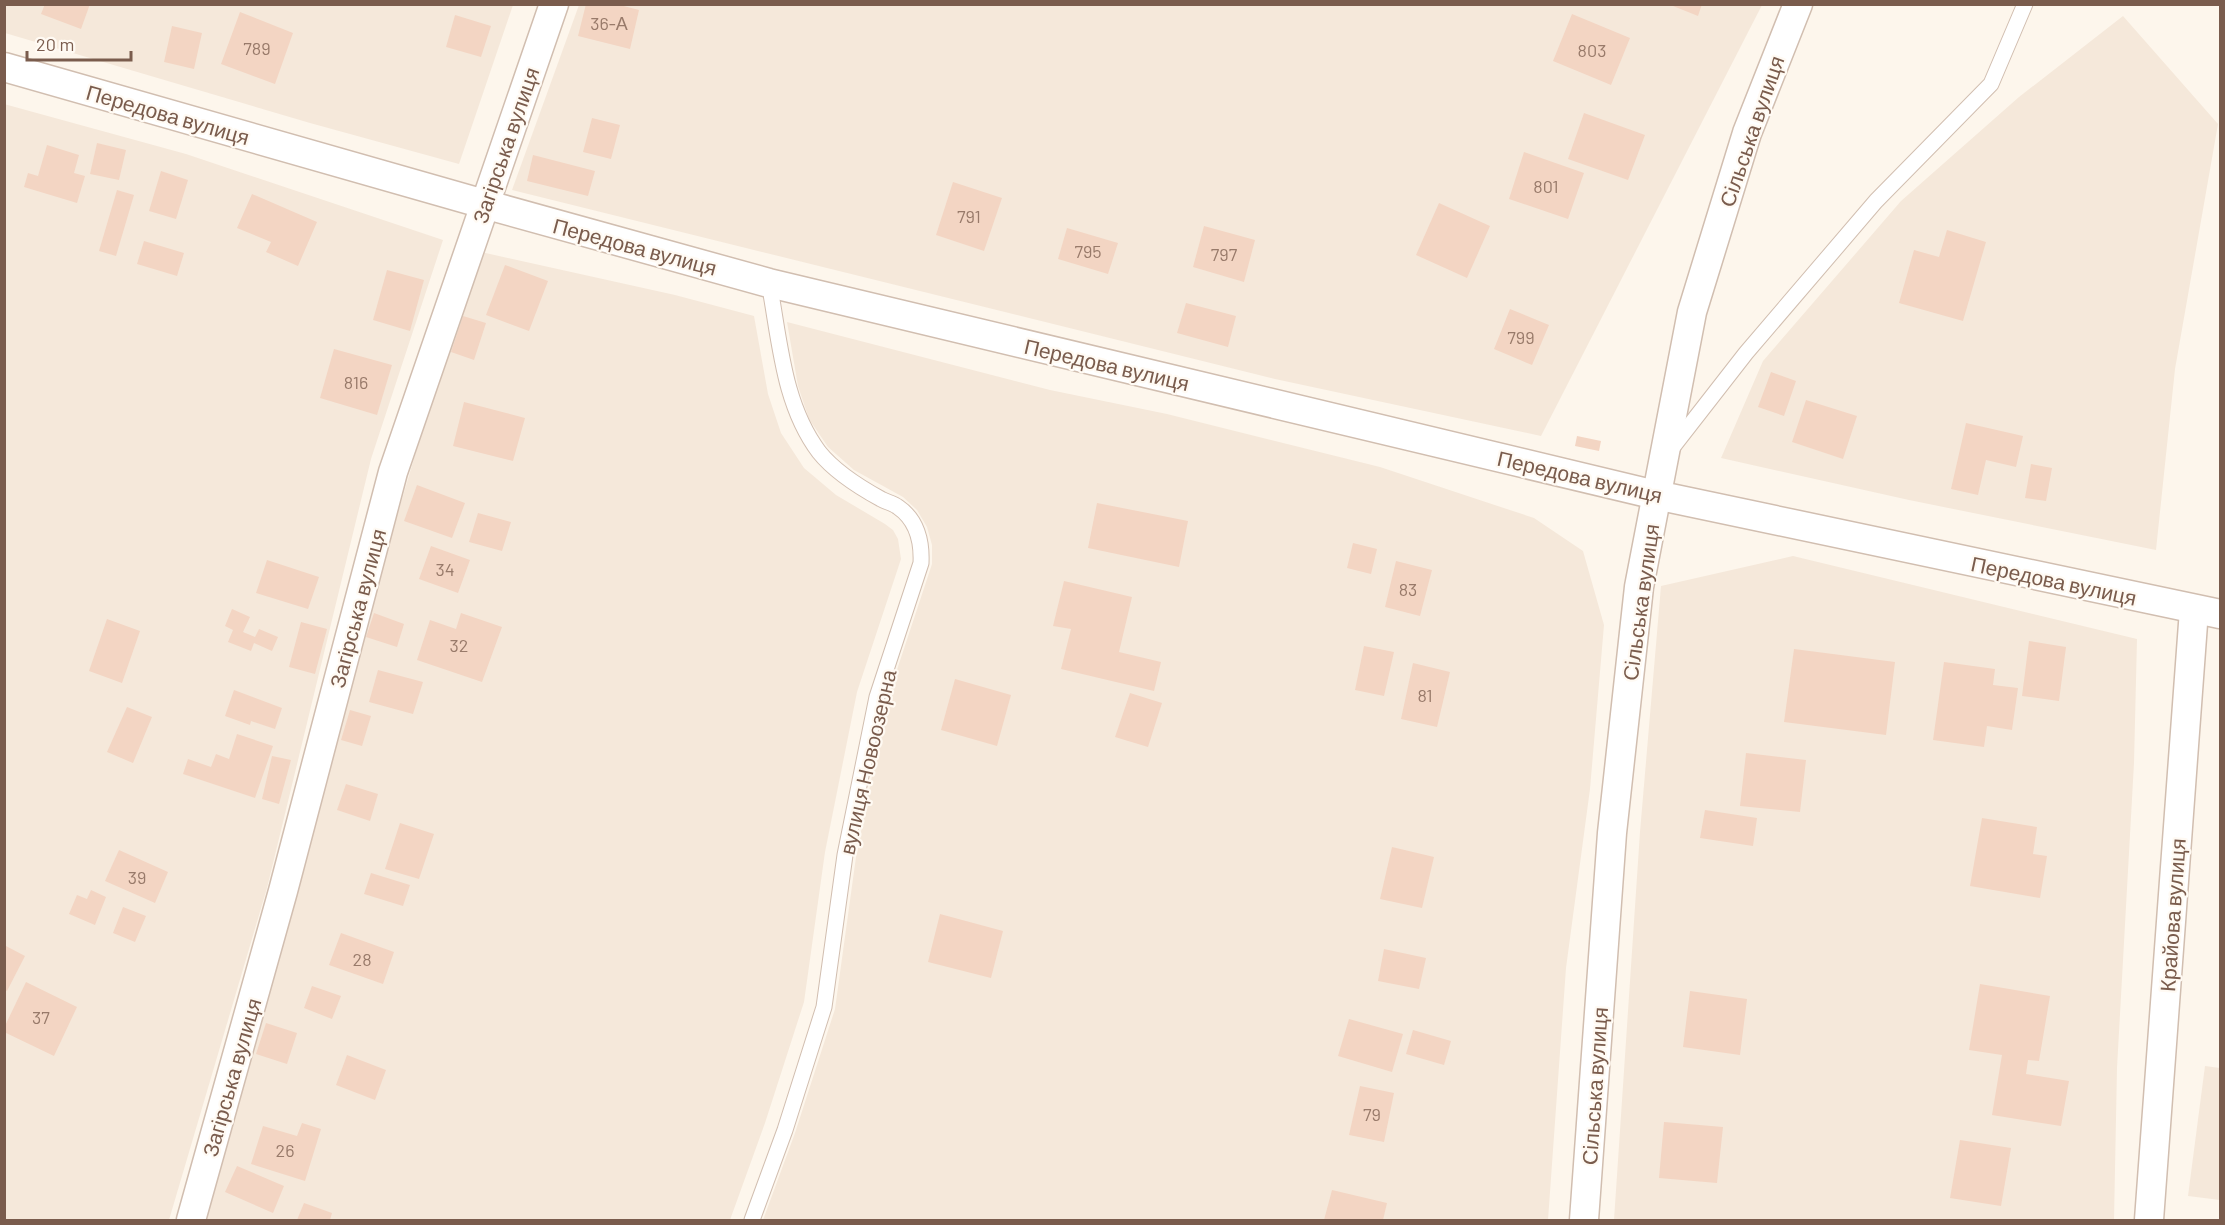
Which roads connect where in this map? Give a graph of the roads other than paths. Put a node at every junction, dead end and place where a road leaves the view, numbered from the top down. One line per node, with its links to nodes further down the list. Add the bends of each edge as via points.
1 (555, 4): 5 (street, Загірська вулиця)
2 (1798, 4): 7 (street, Сільська вулиця, via 1747,133 1692,312)
3 (2025, 4): 7 (lane, via 1991,84 1876,201 1746,353)
4 (4, 67): 5 (street, Передова вулиця)
5 (484, 204): 6 (street, Передова вулиця); 10 (street, Загірська вулиця, via 393,472)
6 (769, 283): 8 (street, Передова вулиця); 11 (lane, вулиця Новоозерна, via 788,389 800,424 821,454 848,479 909,517 922,547 921,562 877,697 845,855 824,1007)
7 (1662, 459): 8 (street, Сільська вулиця)
8 (1656, 495): 9 (street, Передова вулиця); 12 (street, Сільська вулиця, via 1639,587 1612,833)
9 (2207, 612): 13 (street, Крайова вулиця)
10 (191, 1221)
11 (752, 1221)
12 (1584, 1221)
13 (2149, 1221)

